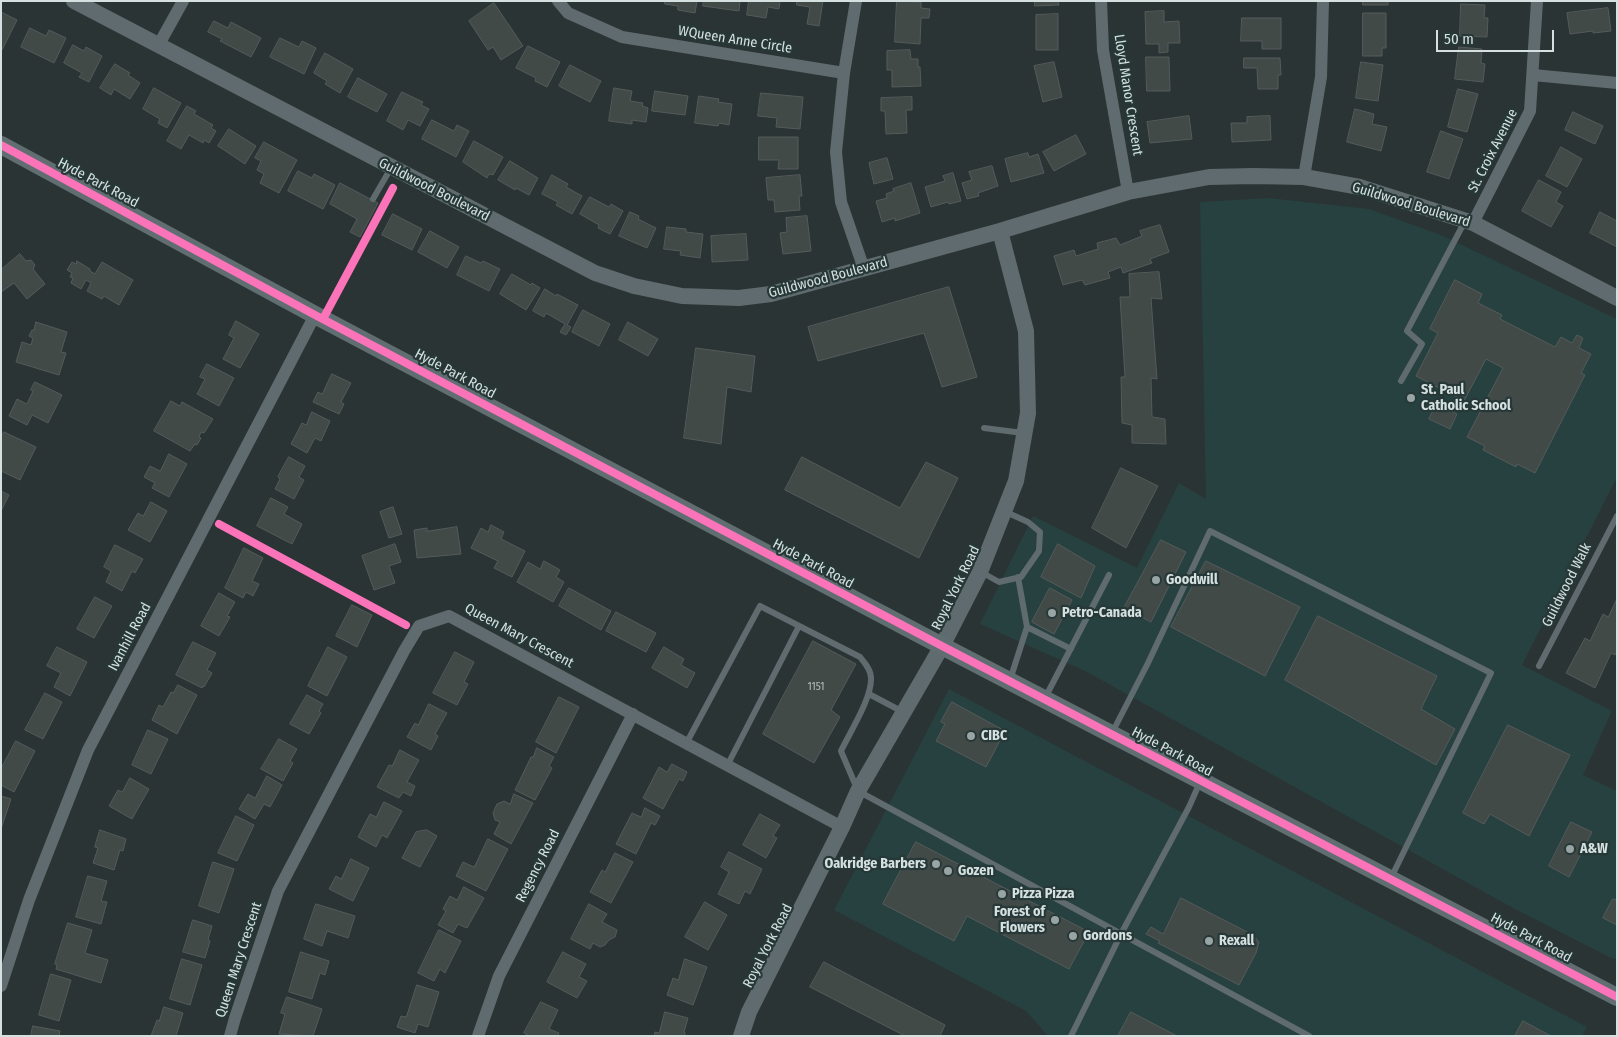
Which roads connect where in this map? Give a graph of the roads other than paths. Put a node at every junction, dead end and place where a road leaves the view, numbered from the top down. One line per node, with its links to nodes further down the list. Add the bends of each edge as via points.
1 (74, 1): 8 (street, Guildwood Boulevard)
2 (183, 1): 8 (street)
3 (558, 1): 9 (street, WQueen Anne Circle, via 568,13 622,37)
4 (856, 1): 9 (street)
5 (1101, 1): 15 (street, Lloyd Manor Crescent, via 1103,50)
6 (1323, 1): 14 (street, via 1321,77)
7 (1537, 1): 10 (street, St. Croix Avenue)
8 (158, 46): 13 (street, Guildwood Boulevard)
9 (844, 73): 19 (street, via 836,152 841,202)
10 (1533, 75): 11 (street); 17 (street, St. Croix Avenue, via 1530,111)
11 (1617, 83)
12 (1, 146): 21 (main road, Hyde Park Road)
13 (392, 168): 16 (lane); 19 (street, Guildwood Boulevard, via 595,273 634,286 682,296 739,298 771,294)
14 (1304, 177): 15 (street, Guildwood Boulevard, via 1209,177); 17 (street, Guildwood Boulevard, via 1360,187)
15 (1128, 192): 18 (street, Guildwood Boulevard)
16 (373, 199)
17 (1469, 222): 20 (street, Guildwood Boulevard); 22 (lane, via 1407,332 1422,344)
18 (1000, 232): 19 (street, Guildwood Boulevard); 24 (street, Royal York Road, via 1026,330 1028,413)
19 (864, 269)
20 (1617, 298)
21 (315, 315): 32 (main road, Hyde Park Road); 48 (street, Ivanhill Road, via 88,750 29,900)
22 (1401, 381)
23 (984, 428): 24 (lane)
24 (1024, 433): 25 (street, Royal York Road, via 1016,481)
25 (1004, 511): 27 (street, Royal York Road); 29 (lane, via 1028,522 1040,532 1039,551 1022,577)
26 (1617, 516): 34 (lane, Guildwood Walk)
27 (980, 572): 29 (lane, via 999,582); 32 (street, Royal York Road)
28 (1109, 575): 33 (lane)
29 (1018, 578): 31 (lane)
30 (799, 626): 36 (lane, via 860,657 867,664 871,677); 41 (lane, via 760,606); 42 (lane)
31 (1027, 626): 33 (lane); 35 (lane)
32 (942, 646): 35 (main road, Hyde Park Road); 38 (street, Royal York Road)
33 (1071, 650): 37 (lane)
34 (1539, 666)
35 (1010, 681): 37 (main road, Hyde Park Road)
36 (869, 694): 38 (lane); 44 (lane, via 841,751)
37 (1045, 700): 40 (main road, Hyde Park Road)
38 (904, 712): 44 (street, Royal York Road)
39 (633, 714): 41 (street, Queen Mary Crescent); 50 (street, Queen Mary Crescent, via 449,616 419,626 278,891); 51 (street, Regency Road, via 499,976)
40 (1111, 734): 43 (main road, Hyde Park Road); 46 (lane, via 1210,531 1491,673)
41 (687, 742): 42 (street, Queen Mary Crescent)
42 (728, 764): 45 (street, Queen Mary Crescent)
43 (1200, 781): 46 (main road, Hyde Park Road); 47 (lane)
44 (858, 791): 45 (street, Royal York Road); 47 (lane)
45 (842, 826): 52 (street, Royal York Road, via 749,1012)
46 (1390, 879): 49 (main road, Hyde Park Road)
47 (1120, 934): 53 (lane); 54 (lane)
48 (1, 986)
49 (1617, 997)
50 (230, 1036)
51 (478, 1036)
52 (741, 1036)
53 (1071, 1036)
54 (1309, 1036)

